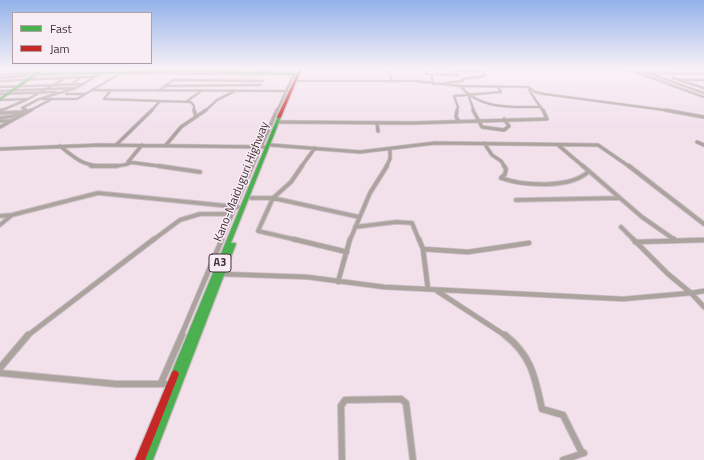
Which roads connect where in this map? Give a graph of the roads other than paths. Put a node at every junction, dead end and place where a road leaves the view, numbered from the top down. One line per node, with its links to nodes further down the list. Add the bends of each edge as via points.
1 (53, 89): 11 (street)
2 (72, 89): 21 (street)
3 (293, 89): 48 (main road, Kano-Maiduguri Highway / A3)
4 (463, 89): 26 (street)
5 (499, 89): 26 (street, via 501,92)
6 (530, 89): 35 (street)
7 (531, 89): 41 (street, via 544,94)
8 (685, 89): 27 (street)
9 (695, 89): 22 (street)
10 (14, 90): 11 (street); 14 (street); 24 (main road)
11 (45, 90): 20 (street)
12 (92, 90): 13 (street); 25 (street)
13 (112, 90): 15 (street); 33 (street, via 104,99)
14 (0, 91)
15 (158, 91): 16 (street)
16 (200, 91): 17 (street); 34 (street)
17 (235, 91): 18 (street); 40 (street, via 217,100)
18 (258, 91): 19 (street)
19 (288, 91): 62 (main road, Kano-Maiduguri Highway / A3); 63 (street)
20 (40, 93): 21 (street); 24 (street); 30 (street)
21 (63, 93): 25 (street); 31 (street)
22 (704, 93)
23 (0, 94): 24 (street)
24 (8, 94): 29 (main road)
25 (85, 94): 32 (street, via 77,99)
26 (466, 94): 28 (street); 46 (street, via 454,96 458,103)
27 (704, 96)
28 (469, 97): 35 (street, via 500,107); 47 (street, via 470,106)
29 (0, 99): 30 (street)
30 (28, 99): 31 (street); 38 (street)
31 (41, 99): 32 (street); 36 (street, via 22,107)
32 (52, 99): 37 (street)
33 (160, 101): 34 (street); 57 (street)
34 (187, 101): 40 (street, via 193,103)
35 (541, 107): 43 (street, via 547,119)
36 (26, 110): 37 (street); 39 (street)
37 (31, 110): 45 (street)
38 (0, 112): 39 (street)
39 (22, 112): 42 (street)
40 (196, 117): 59 (street, via 181,127)
41 (704, 117)
42 (0, 118)
43 (504, 119): 47 (street); 47 (street, via 509,126 500,130 482,127)
44 (0, 121): 45 (street)
45 (10, 121): 51 (street)
46 (458, 121): 47 (street); 50 (street)
47 (478, 121)
48 (280, 122): 49 (street); 62 (main road, Kano-Maiduguri Highway / A3)
49 (365, 123): 50 (street); 52 (street)
50 (377, 123): 53 (street)
51 (0, 127)
52 (366, 127)
53 (378, 131)
54 (704, 141): 60 (street, via 697,142)
55 (484, 143): 56 (street); 66 (street, via 435,143); 68 (street, via 492,155 505,166 505,174 501,178 507,180 572,183 585,177)
56 (558, 144): 68 (street); 80 (street, via 600,146)
57 (116, 145): 58 (street); 61 (street)
58 (142, 145): 59 (street); 67 (street, via 128,160)
59 (166, 145): 63 (street)
60 (704, 145)
61 (60, 146): 65 (street); 67 (street, via 76,159 93,167 124,166)
62 (269, 146): 63 (street); 64 (street); 70 (main road, Kano-Maiduguri Highway / A3); 75 (main road, Kano-Maiduguri Highway / A3)
63 (260, 147): 74 (street)
64 (315, 148): 66 (street, via 360,152); 71 (street, via 291,182)
65 (0, 149)
66 (390, 149): 79 (street, via 390,163 377,181)
67 (130, 163): 69 (street)
68 (589, 171): 72 (street)
69 (200, 172)
70 (251, 198): 71 (street); 90 (main road, Kano-Maiduguri Highway / A3)
71 (273, 198): 79 (street); 89 (street, via 258,231)
72 (620, 198): 73 (street); 85 (street)
73 (516, 200)
74 (236, 207): 75 (street); 76 (street); 77 (street, via 98,193)
75 (243, 207): 90 (main road, Kano-Maiduguri Highway / A3)
76 (232, 214): 97 (street, via 200,214 180,220 27,336); 99 (street)
77 (12, 215): 78 (street); 81 (street)
78 (0, 216)
79 (359, 217): 82 (street)
80 (704, 224)
81 (0, 225)
82 (355, 227): 88 (street, via 410,222 414,225); 89 (street)
83 (621, 227): 86 (street)
84 (704, 240): 85 (street)
85 (676, 241): 86 (street)
86 (635, 242): 95 (street)
87 (529, 244): 88 (street, via 468,252)
88 (423, 249): 92 (street)
89 (346, 252): 91 (street)
90 (219, 274): 91 (street, via 307,277); 100 (main road, Kano-Maiduguri Highway / A3); 102 (main road, Kano-Maiduguri Highway / A3)
91 (338, 282): 92 (street)
92 (428, 289): 93 (street)
93 (435, 290): 95 (street, via 623,299); 105 (street, via 465,306 470,312 511,338 522,350 530,363 542,409 563,415 584,453)
94 (704, 291): 95 (street)
95 (691, 293): 96 (street)
96 (704, 306)
97 (0, 368)
98 (0, 373): 99 (street, via 116,384)
99 (161, 383): 100 (street)
100 (172, 384): 101 (main road, Kano-Maiduguri Highway / A3)
101 (140, 460)
102 (148, 460)
103 (342, 460): 104 (street, via 341,406 345,400 401,398 406,403)
104 (413, 460)
105 (562, 460)

